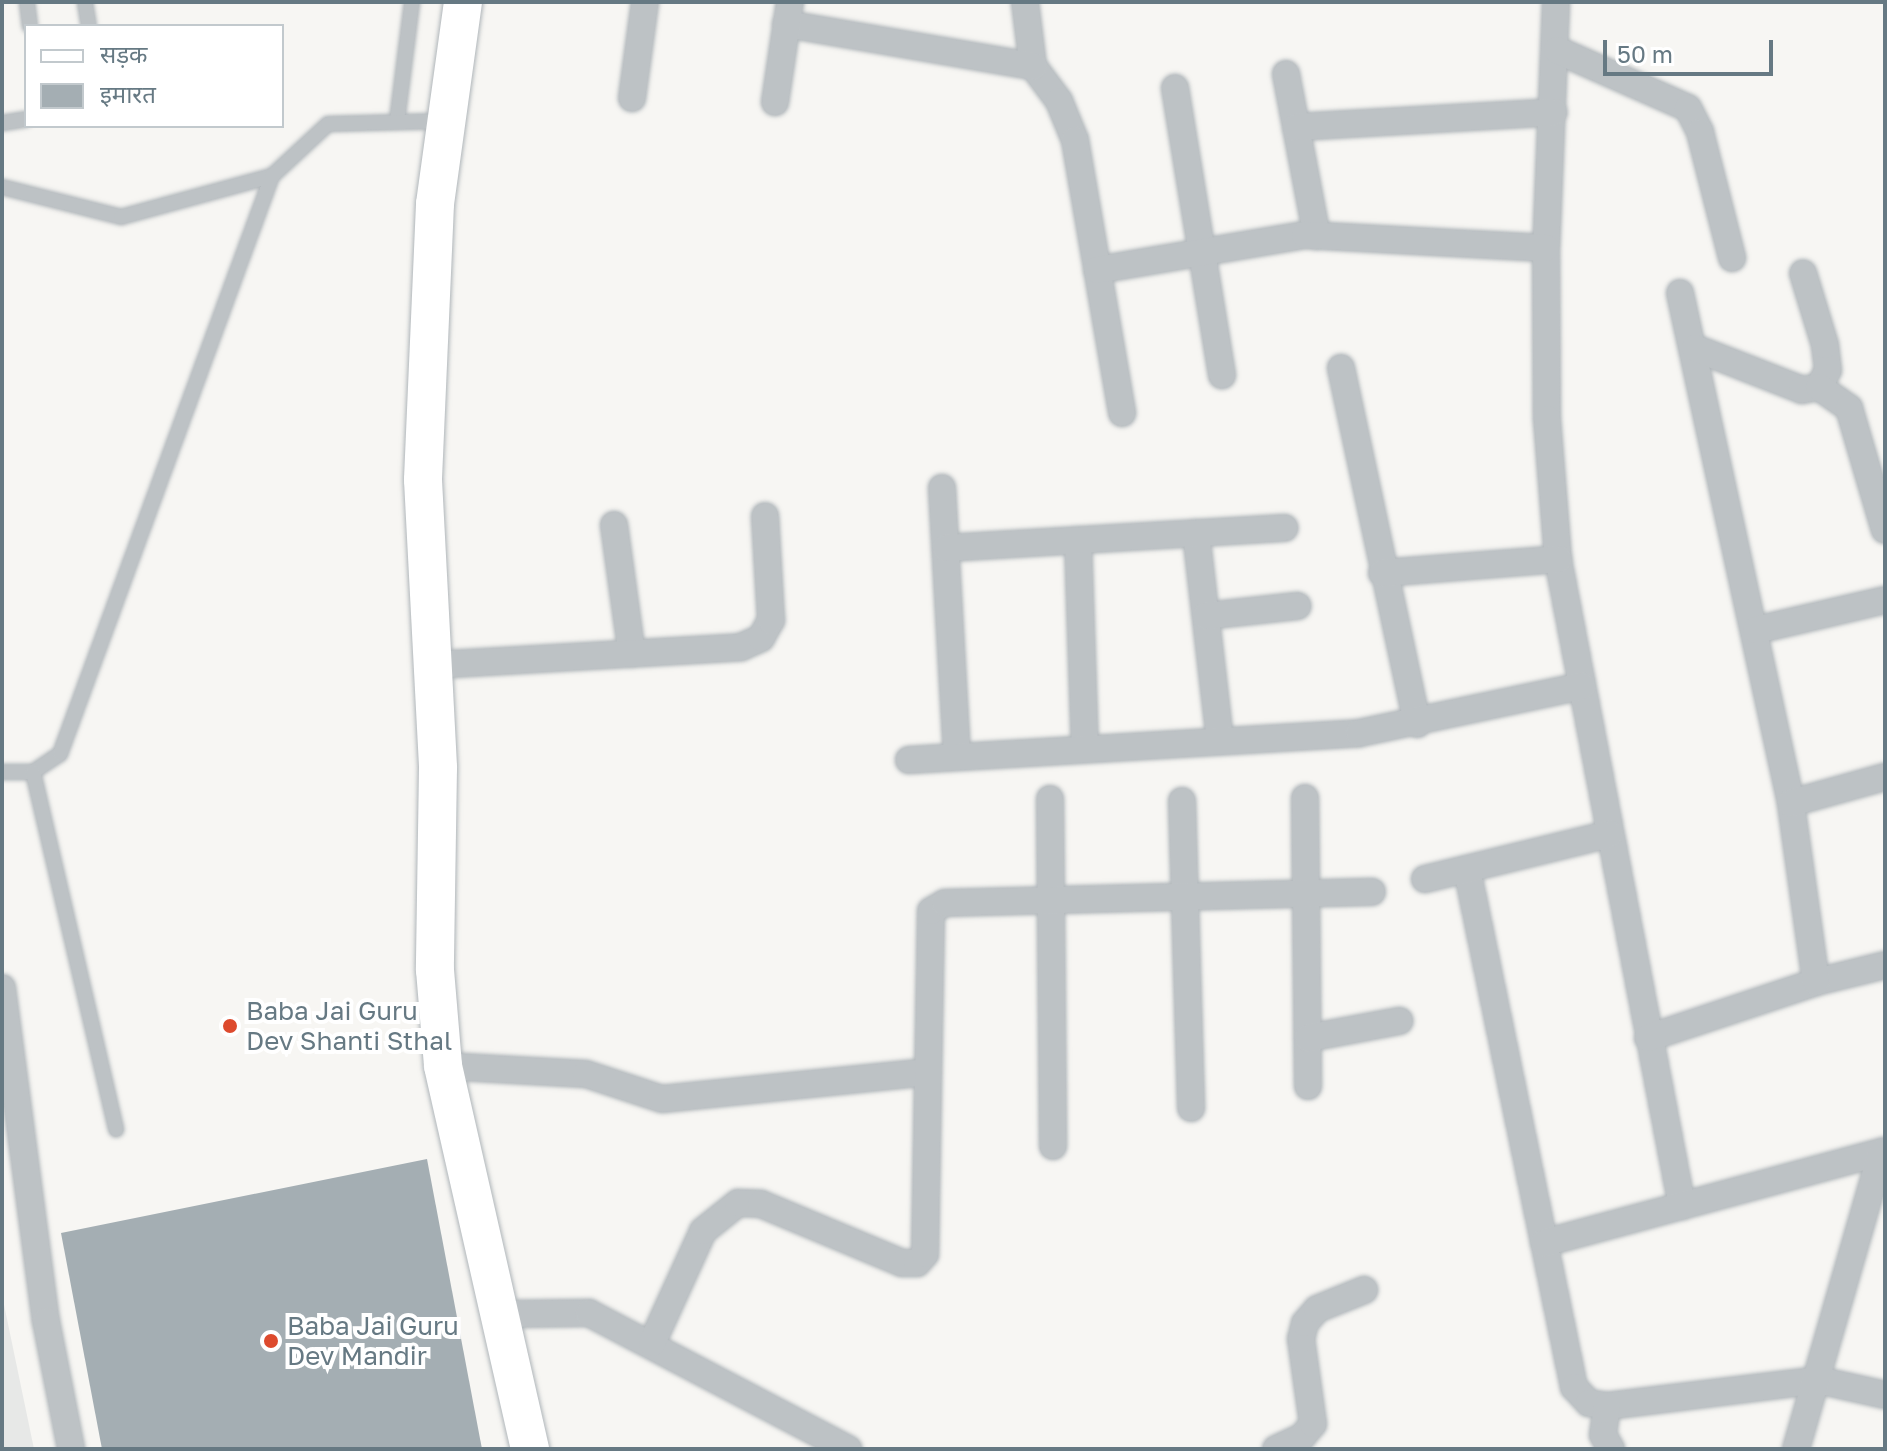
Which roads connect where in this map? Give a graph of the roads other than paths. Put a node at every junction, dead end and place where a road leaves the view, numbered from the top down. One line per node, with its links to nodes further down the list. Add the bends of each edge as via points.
1 (27, 2): 9 (lane)
2 (85, 2): 10 (lane)
3 (412, 2): 19 (lane)
4 (463, 2): 20 (street)
5 (645, 2): 15 (street)
6 (1025, 2): 12 (street)
7 (1556, 2): 11 (street)
8 (788, 13): 12 (street); 16 (street)
9 (30, 24)
10 (89, 24)
11 (1557, 50): 17 (street); 28 (street, via 1688,108 1700,132)
12 (1033, 66): 29 (street, via 1069,119)
13 (1286, 74): 22 (street)
14 (1175, 88): 27 (street)
15 (632, 98)
16 (775, 102)
17 (1554, 112): 22 (street); 26 (street)
18 (24, 119): 21 (lane)
19 (397, 121): 20 (lane); 23 (lane, via 328,124)
20 (444, 121): 53 (street, via 423,480)
21 (2, 123)
22 (1296, 127): 25 (street)
23 (272, 176): 24 (lane, via 121,217); 61 (lane, via 60,754)
24 (2, 187)
25 (1317, 236): 26 (street); 27 (street)
26 (1546, 248): 46 (street, via 1547,419)
27 (1199, 253): 29 (street); 34 (street)
28 (1732, 258)
29 (1097, 270): 36 (street)
30 (1803, 273): 35 (street, via 1825,345 1828,370)
31 (1680, 293): 32 (street)
32 (1695, 348): 35 (street, via 1802,390); 51 (street)
33 (1341, 368): 47 (street)
34 (1222, 375)
35 (1819, 387): 38 (street, via 1849,408)
36 (1122, 413)
37 (942, 488): 45 (street)
38 (1880, 490): 42 (street)
39 (765, 516): 52 (street, via 772,596 771,620 761,638 741,647)
40 (614, 525): 52 (street)
41 (1284, 528): 43 (street)
42 (1885, 530)
43 (1196, 533): 44 (street); 50 (street)
44 (1078, 540): 45 (street); 57 (street)
45 (946, 548): 58 (street)
46 (1558, 559): 47 (street); 54 (street)
47 (1382, 573): 55 (street)
48 (1885, 600): 51 (street)
49 (1297, 606): 50 (street)
50 (1206, 616): 56 (street)
51 (1756, 630): 66 (street)
52 (632, 654): 53 (street)
53 (433, 665): 81 (street, via 435,970)
54 (1582, 686): 55 (street); 67 (street)
55 (1417, 724): 56 (street)
56 (1220, 741): 57 (street)
57 (1085, 749): 58 (street)
58 (957, 757): 59 (street)
59 (909, 760)
60 (2, 772): 61 (lane)
61 (33, 772): 85 (lane)
62 (1885, 777): 66 (street)
63 (1305, 798): 71 (street)
64 (1050, 799): 73 (street)
65 (1182, 801): 72 (street)
66 (1791, 803): 75 (street)
67 (1610, 834): 68 (street); 79 (street)
68 (1467, 869): 69 (street); 89 (street)
69 (1425, 879)
70 (1372, 892): 71 (street)
71 (1309, 894): 72 (street); 78 (street)
72 (1188, 897): 73 (street); 84 (street)
73 (1052, 901): 82 (street, via 945,903 931,911); 86 (street)
74 (1885, 965): 75 (street)
75 (1816, 982): 79 (street)
76 (2, 988): 80 (street)
77 (1399, 1021): 78 (street)
78 (1308, 1038): 83 (street)
79 (1648, 1038): 88 (street)
80 (7, 1063): 96 (street)
81 (443, 1066): 82 (street, via 586,1074 662,1099); 91 (street)
82 (926, 1072): 92 (street, via 930,1234 917,1263 902,1263 761,1204 738,1203 703,1231)
83 (1308, 1086)
84 (1191, 1108)
85 (116, 1130)
86 (1053, 1146)
87 (1884, 1152): 88 (street); 93 (street)
88 (1682, 1206): 89 (street)
89 (1544, 1243): 95 (street, via 1574,1387 1589,1403)
90 (1364, 1290): 99 (street, via 1317,1309 1305,1323 1301,1339 1313,1424 1302,1437)
91 (501, 1314): 92 (street, via 589,1313); 97 (street)
92 (652, 1343): 98 (street)
93 (1818, 1380): 94 (street); 95 (street); 101 (street)
94 (1885, 1395)
95 (1607, 1406): 100 (street, via 1603,1435)
96 (71, 1449)
97 (530, 1449)
98 (848, 1449)
99 (1276, 1449)
100 (1611, 1449)
101 (1796, 1449)

